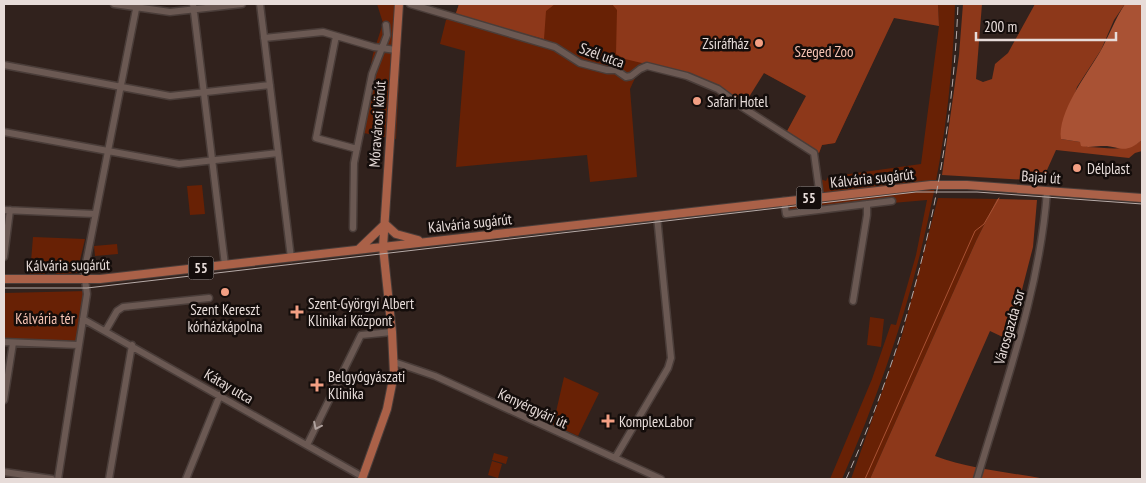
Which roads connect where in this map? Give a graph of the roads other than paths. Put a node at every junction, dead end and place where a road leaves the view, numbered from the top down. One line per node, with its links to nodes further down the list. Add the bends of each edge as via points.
1 (114, 4): 6 (street)
2 (242, 4): 7 (street)
3 (260, 4): 10 (street)
4 (399, 4): 12 (main road, Móravárosi körút)
5 (410, 4): 24 (street, Szél utca, via 555,47 576,61 616,70 626,76 632,76 647,66 703,82 811,151 815,156)
6 (137, 6): 7 (street, via 160,12); 15 (street)
7 (194, 7): 16 (street)
8 (386, 25): 11 (street, via 387,35)
9 (336, 36): 10 (street, via 314,32); 11 (street); 18 (street, via 316,138)
10 (264, 38): 14 (street)
11 (381, 48): 12 (street); 18 (street, via 372,74)
12 (396, 50): 32 (main road, Móravárosi körút)
13 (4, 65): 15 (street)
14 (270, 85): 16 (street); 20 (street)
15 (120, 87): 16 (street, via 170,96); 19 (street)
16 (204, 93): 21 (street)
17 (4, 132): 19 (street)
18 (357, 149): 33 (street, via 352,175)
19 (108, 151): 21 (street, via 179,164); 30 (street)
20 (278, 153): 21 (street); 38 (street)
21 (213, 160): 39 (street)
22 (938, 185): 23 (main road, Bajai út / 55); 24 (main road, Kálvária sugárút / 55)
23 (1047, 191): 25 (main road, Bajai út / 55); 63 (street, Városgazda sor, via 1036,278)
24 (820, 197): 26 (main road, Kálvária sugárút / 55)
25 (1142, 198)
26 (784, 201): 28 (street, Kálvária sugárút, via 786,214); 31 (main road, Kálvária sugárút / 55)
27 (892, 201): 28 (street, Kálvária sugárút)
28 (867, 204): 43 (street)
29 (7, 210): 30 (street); 37 (street)
30 (95, 214): 41 (street)
31 (656, 216): 34 (main road, Kálvária sugárút / 55); 55 (street, via 671,358)
32 (385, 224): 34 (main road, via 402,237); 35 (main road, Móravárosi körút); 36 (main road)
33 (352, 228)
34 (426, 241): 35 (main road, Kálvária sugárút / 55)
35 (383, 247): 36 (main road, Kálvária sugárút / 55); 46 (main road, Móravárosi körút)
36 (358, 250): 38 (main road, Kálvária sugárút / 55)
37 (4, 257)
38 (291, 258): 39 (main road, Kálvária sugárút / 55)
39 (225, 265): 41 (main road, Kálvária sugárút / 55)
40 (4, 279): 41 (main road, Kálvária sugárút / 55)
41 (85, 281): 44 (street, via 87,294)
42 (209, 298): 45 (street, via 123,307)
43 (853, 301)
44 (83, 319): 45 (street, Kátay utca); 49 (street)
45 (106, 330): 50 (street, Kátay utca)
46 (392, 332): 51 (main road, Móravárosi körút); 54 (street, one-way to 54, via 361,335)
47 (4, 342): 48 (street)
48 (13, 342): 49 (street); 53 (street)
49 (78, 345): 59 (street)
50 (132, 345): 52 (street, Kátay utca); 60 (street)
51 (394, 362): 55 (street, Kenyérgyári út, via 435,376); 57 (main road, Móravárosi körút, via 386,409)
52 (220, 395): 54 (street, Kátay utca); 61 (street)
53 (4, 400)
54 (307, 446): 57 (street, Kátay utca)
55 (615, 458): 62 (street, Kenyérgyári út)
56 (4, 472): 58 (street)
57 (362, 478)
58 (52, 479)
59 (58, 479)
60 (109, 479)
61 (186, 479)
62 (661, 479)
63 (977, 479)

